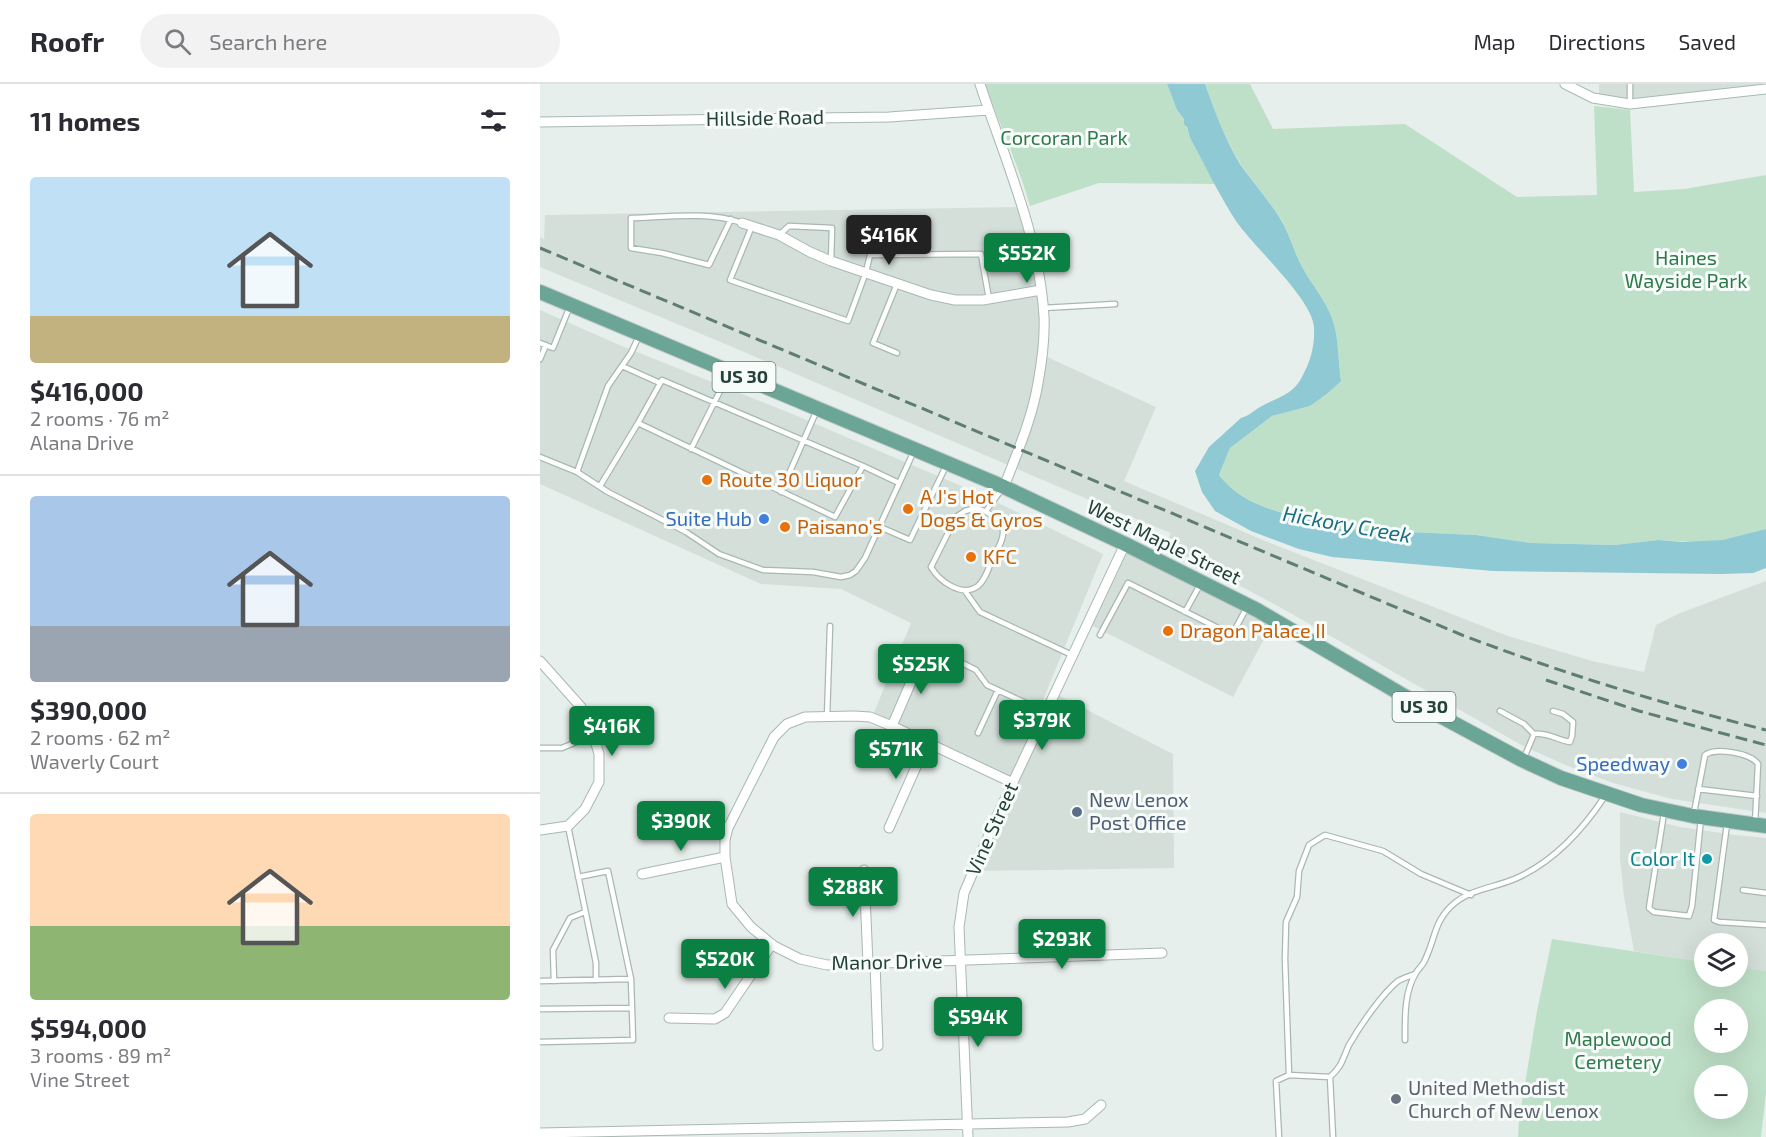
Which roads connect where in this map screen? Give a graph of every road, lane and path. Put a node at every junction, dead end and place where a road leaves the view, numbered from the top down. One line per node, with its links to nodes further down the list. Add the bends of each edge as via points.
1 (980, 84): 6 (street)
2 (1565, 84): 5 (street, via 1593,98)
3 (1630, 84): 5 (lane)
4 (1766, 88): 5 (street)
5 (1630, 104)
6 (989, 110): 7 (street, Hillside Road, via 889,117); 15 (street, via 1031,236)
7 (540, 122)
8 (732, 219): 8 (lane, via 632,218 632,248 709,265); 9 (lane)
9 (742, 223): 10 (street)
10 (752, 226): 11 (street); 13 (lane, via 730,280 848,321)
11 (778, 235): 12 (street); 12 (lane, via 789,226 832,228)
12 (831, 261): 13 (street)
13 (866, 272): 14 (street); 17 (lane, via 870,255 981,254)
14 (897, 284): 17 (street, via 955,300); 24 (lane, via 873,343)
15 (1041, 290): 17 (street); 20 (street)
16 (540, 292): 19 (main road, West Maple Street / US 30)
17 (989, 299)
18 (1115, 304): 20 (lane)
19 (571, 305): 21 (main road, West Maple Street / US 30); 23 (lane, via 553,348)
20 (1043, 308): 41 (street, via 1044,339 1033,408)
21 (640, 334): 26 (lane); 27 (main road, West Maple Street / US 30)
22 (540, 343): 23 (lane)
23 (546, 345): 25 (lane)
24 (897, 353)
25 (540, 359)
26 (622, 366): 28 (lane); 38 (lane, via 608,386)
27 (730, 372): 29 (lane); 30 (main road, West Maple Street / US 30)
28 (660, 384): 29 (lane, via 662,380); 31 (lane)
29 (715, 403): 32 (lane); 33 (lane)
30 (817, 409): 32 (lane); 34 (main road, West Maple Street / US 30)
31 (638, 423): 33 (lane); 40 (lane)
32 (803, 441): 37 (lane); 42 (lane)
33 (691, 449): 42 (lane)
34 (915, 450): 36 (main road, West Maple Street / US 30); 39 (lane)
35 (540, 457): 38 (lane)
36 (948, 464): 41 (main road, West Maple Street / US 30); 44 (lane, via 910,540)
37 (863, 466): 39 (lane); 42 (lane, via 835,517)
38 (576, 472): 40 (lane)
39 (899, 483): 44 (lane)
40 (600, 486): 44 (lane, via 719,554 763,570 850,576 866,558)
41 (1004, 487): 43 (lane); 45 (main road, West Maple Street / US 30)
42 (781, 492)
43 (986, 511): 47 (lane, via 1003,529 1002,537 983,579); 47 (lane, via 976,508 956,517 931,567 936,576)
44 (880, 527)
45 (1125, 544): 46 (main road, West Maple Street / US 30); 53 (street, Vine Street)
46 (1202, 581): 48 (main road, West Maple Street / US 30); 49 (lane)
47 (965, 591): 53 (lane, via 980,612)
48 (1248, 606): 49 (lane, via 1232,635); 66 (main road, West Maple Street / US 30)
49 (1185, 612): 51 (lane, via 1128,583)
50 (830, 626): 59 (lane)
51 (1100, 635)
52 (924, 652): 55 (lane, via 939,658 950,657 976,670 987,685); 60 (street)
53 (1072, 655): 58 (street, Vine Street)
54 (540, 661): 63 (street, via 581,707)
55 (998, 690): 58 (lane); 61 (lane)
56 (1500, 711): 62 (lane)
57 (1553, 711): 62 (lane, via 1572,722 1570,742)
58 (1046, 712): 67 (street, Vine Street)
59 (827, 717): 60 (street, Manor Drive, via 870,717); 78 (street, Manor Drive, via 805,717 787,724 774,737 728,828)
60 (892, 726): 64 (street, Manor Drive)
61 (978, 733)
62 (1534, 734): 66 (lane)
63 (593, 735): 65 (lane, via 562,748); 74 (street, via 599,754 599,782 585,809)
64 (927, 742): 67 (street, Manor Drive); 76 (street)
65 (540, 748)
66 (1522, 760): 69 (main road, West Maple Street / US 30)
67 (1013, 783): 89 (street, Vine Street, via 964,893 959,927)
68 (1698, 789): 70 (lane); 70 (lane, via 1705,755 1716,750 1756,760); 72 (lane)
69 (1607, 794): 71 (main road, West Maple Street / US 30); 84 (lane, via 1573,837 1543,862 1519,877)
70 (1756, 796): 75 (lane)
71 (1665, 810): 72 (main road, West Maple Street / US 30); 72 (lane, via 1649,908 1654,912 1689,916)
72 (1697, 817): 73 (main road, West Maple Street / US 30)
73 (1727, 821): 75 (main road, West Maple Street / US 30); 86 (lane, via 1714,920)
74 (568, 825): 77 (street); 81 (lane)
75 (1761, 825)
76 (889, 828)
77 (540, 830)
78 (725, 857): 80 (street); 87 (street, Manor Drive, via 732,904)
79 (864, 870): 90 (street)
80 (642, 874)
81 (578, 877): 85 (lane); 92 (lane, via 608,871)
82 (1743, 891): 83 (lane)
83 (1766, 893)
84 (1471, 895): 91 (lane, via 1457,901 1442,916 1424,962); 102 (lane, via 1420,874 1383,850 1325,835 1309,845 1299,871 1297,897 1286,922)
85 (585, 912): 93 (lane); 95 (lane, via 570,918 553,950)
86 (1766, 925)
87 (772, 944): 90 (street, Manor Drive, via 800,959 827,965); 98 (street, via 725,1013 715,1019)
88 (1162, 952): 89 (street, Manor Drive)
89 (962, 961): 90 (street, Manor Drive); 105 (street, Vine Street)
90 (871, 963): 101 (street)
91 (1415, 974): 99 (lane, via 1408,993); 103 (lane, via 1398,981 1369,1014 1340,1068)
92 (631, 979): 93 (lane); 96 (lane)
93 (596, 980): 95 (lane)
94 (540, 981): 95 (lane)
95 (554, 981)
96 (632, 1008): 97 (lane); 100 (lane, via 633,1040)
97 (540, 1009)
98 (669, 1018)
99 (1405, 1040)
100 (540, 1042)
101 (878, 1046)
102 (1288, 1075): 103 (lane); 108 (lane, via 1276,1081)
103 (1330, 1077): 109 (lane)
104 (1101, 1105): 105 (street, via 1085,1119 1068,1122)
105 (968, 1125): 106 (street); 107 (street, Vine Street)
106 (540, 1133)
107 (968, 1137)
108 (1279, 1137)
109 (1333, 1137)

